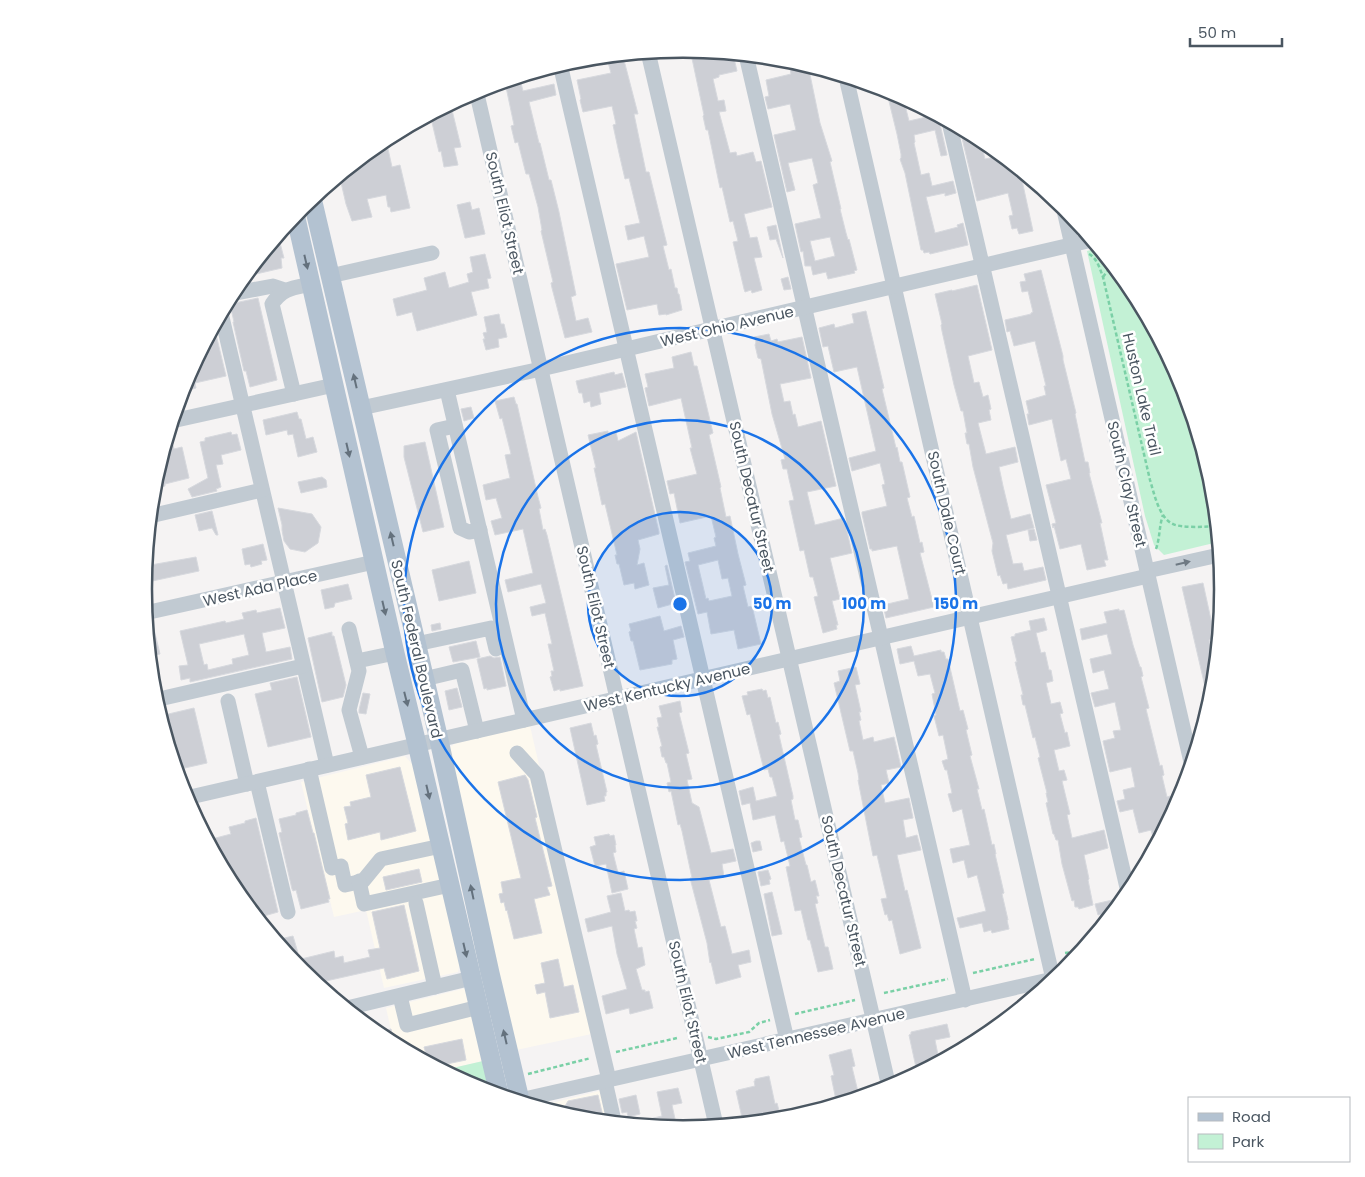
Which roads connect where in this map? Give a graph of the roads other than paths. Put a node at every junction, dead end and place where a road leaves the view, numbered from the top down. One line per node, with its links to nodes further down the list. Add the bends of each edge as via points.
1 (650, 59): 21 (street, South Decatur Street)
2 (748, 62): 19 (street)
3 (562, 72): 22 (street)
4 (848, 84): 16 (street, South Dale Court)
5 (478, 98): 23 (street, South Eliot Street)
6 (951, 131): 13 (street)
7 (314, 206): 14 (main road, South Federal Boulevard)
8 (1067, 222): 11 (street, South Clay Street)
9 (297, 223): 15 (main road, South Federal Boulevard, one-way to 15)
10 (1085, 241): 11 (street, West Ohio Avenue)
11 (1072, 244): 13 (street, West Ohio Avenue); 34 (street, South Clay Street)
12 (432, 253): 14 (street)
13 (983, 266): 16 (street, West Ohio Avenue); 36 (street)
14 (330, 276): 28 (main road, South Federal Boulevard, one-way to 14)
15 (311, 284): 17 (street); 24 (main road, South Federal Boulevard)
16 (895, 287): 19 (street, West Ohio Avenue); 38 (street, South Dale Court)
17 (285, 290): 18 (street, via 273,286); 26 (street, via 272,304)
18 (242, 292)
19 (804, 308): 21 (street, West Ohio Avenue); 41 (street)
20 (223, 323): 27 (street)
21 (713, 329): 22 (street, West Ohio Avenue); 45 (street, South Decatur Street)
22 (627, 349): 23 (street, West Ohio Avenue); 49 (street)
23 (541, 368): 25 (street, West Ohio Avenue); 51 (street, South Eliot Street)
24 (334, 385): 26 (street); 33 (main road, South Federal Boulevard, one-way to 33)
25 (447, 390): 28 (street, West Ohio Avenue); 39 (street, via 480,530)
26 (294, 394): 27 (street)
27 (243, 406): 29 (street); 30 (street)
28 (361, 408): 42 (main road, South Federal Boulevard, one-way to 28)
29 (180, 419)
30 (262, 490): 31 (street); 35 (street)
31 (157, 514)
32 (1212, 557): 34 (street, West Kentucky Avenue, one-way to 32)
33 (374, 562): 35 (street, West Ada Place); 44 (main road, South Federal Boulevard, one-way to 44)
34 (1148, 573): 36 (street, West Kentucky Avenue); 57 (street, South Clay Street)
35 (284, 582): 37 (street, West Ada Place); 47 (street)
36 (1060, 596): 38 (street, West Kentucky Avenue); 65 (street)
37 (153, 612)
38 (970, 617): 41 (street, West Kentucky Avenue); 70 (street, South Dale Court)
39 (496, 626): 42 (street); 43 (street); 53 (street)
40 (349, 630): 46 (street)
41 (881, 638): 45 (street, West Kentucky Avenue); 75 (street)
42 (416, 644): 48 (main road, South Federal Boulevard)
43 (496, 649)
44 (394, 653): 46 (street); 56 (main road, South Federal Boulevard, one-way to 56)
45 (789, 659): 49 (street, West Kentucky Avenue); 78 (street, South Decatur Street)
46 (357, 661): 59 (street, via 359,671 349,710)
47 (303, 666): 50 (street); 60 (street)
48 (424, 678): 54 (street, via 462,670); 55 (main road, South Federal Boulevard)
49 (703, 678): 51 (street, West Kentucky Avenue); 79 (street)
50 (163, 698)
51 (617, 698): 53 (street, West Kentucky Avenue); 80 (street, South Eliot Street)
52 (228, 702): 62 (street)
53 (524, 720): 54 (street, West Kentucky Avenue)
54 (476, 731): 55 (street, West Kentucky Avenue)
55 (439, 740): 56 (street, West Kentucky Avenue); 84 (main road, South Federal Boulevard, one-way to 55)
56 (417, 744): 59 (street, West Kentucky Avenue); 64 (main road, South Federal Boulevard, one-way to 64)
57 (1188, 749)
58 (517, 754): 82 (street, via 538,776)
59 (362, 757): 60 (street, West Kentucky Avenue)
60 (326, 766): 61 (street, West Kentucky Avenue)
61 (310, 769): 62 (street, West Kentucky Avenue); 66 (street, via 332,868 341,866 344,885)
62 (252, 783): 63 (street, West Kentucky Avenue); 69 (street)
63 (194, 796)
64 (441, 846): 66 (street, via 381,859); 67 (main road, South Federal Boulevard)
65 (1126, 881)
66 (359, 882): 67 (street, via 364,904)
67 (450, 886): 71 (main road, South Federal Boulevard, one-way to 71)
68 (416, 903): 73 (street)
69 (288, 912)
70 (1051, 971)
71 (472, 978): 73 (street); 77 (main road, South Federal Boulevard)
72 (1039, 982): 75 (street, West Tennessee Avenue)
73 (435, 987): 74 (street)
74 (400, 996): 76 (street); 77 (street, via 407,1024)
75 (965, 1000): 78 (street, West Tennessee Avenue)
76 (354, 1006)
77 (478, 1007): 83 (main road, South Federal Boulevard)
78 (873, 1020): 79 (street, West Tennessee Avenue); 81 (street, South Decatur Street)
79 (788, 1040): 80 (street, West Tennessee Avenue)
80 (701, 1059): 82 (street, West Tennessee Avenue); 87 (street, South Eliot Street)
81 (887, 1079)
82 (607, 1081): 85 (street, West Tennessee Avenue); 86 (street)
83 (497, 1086)
84 (518, 1093)
85 (533, 1097)
86 (613, 1115)
87 (714, 1118)

